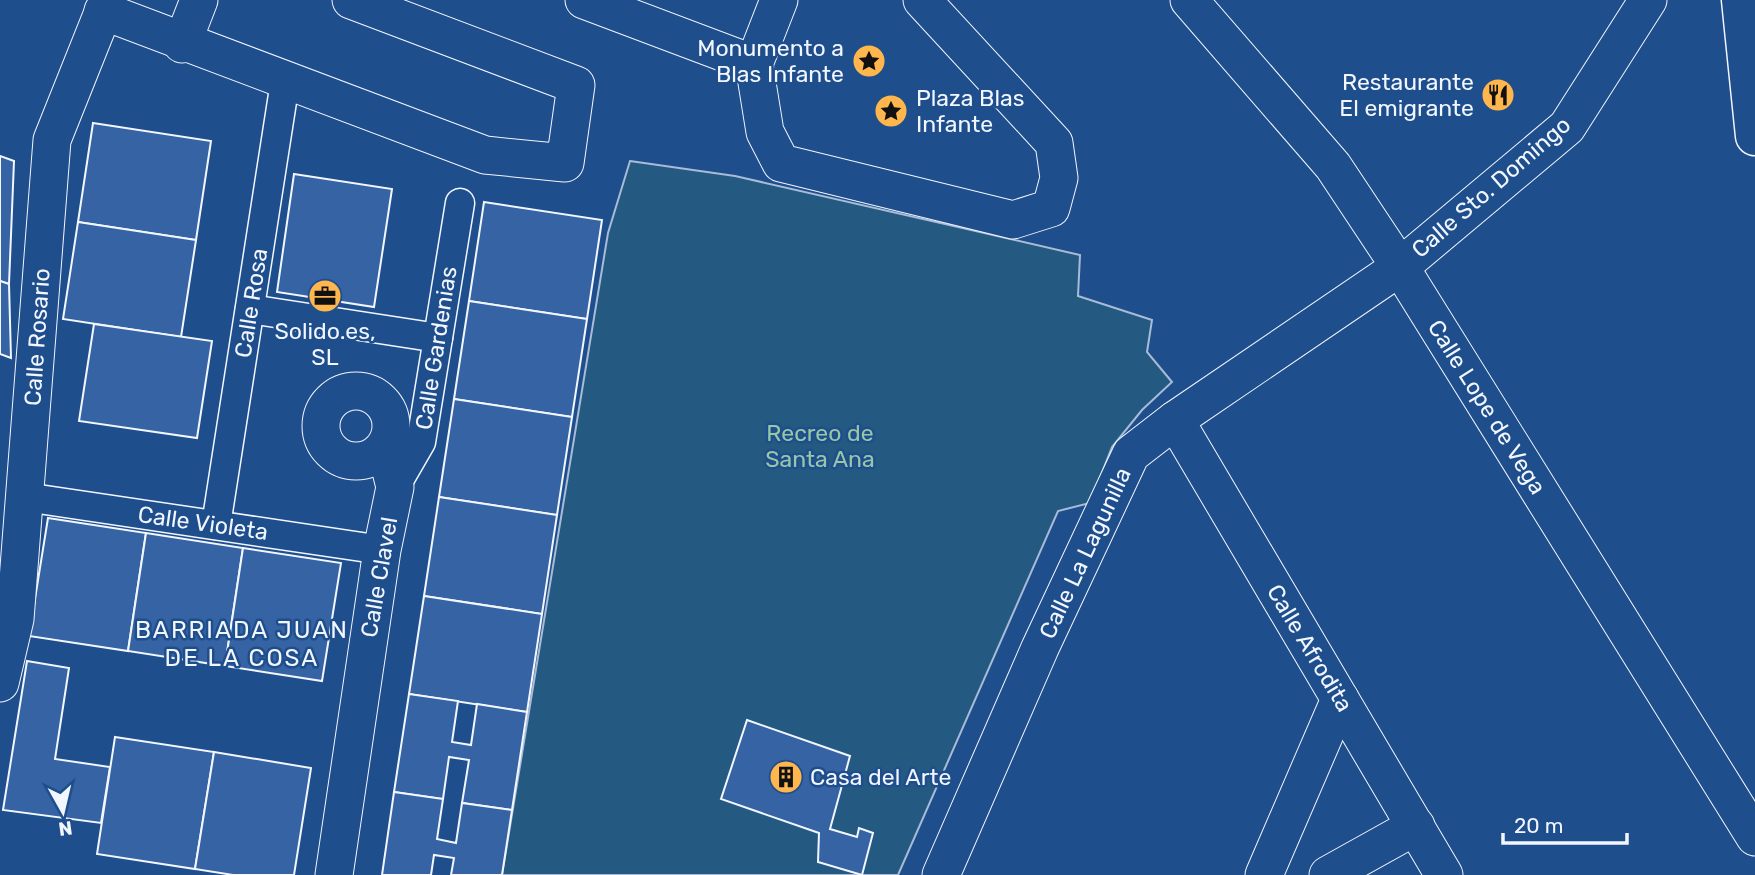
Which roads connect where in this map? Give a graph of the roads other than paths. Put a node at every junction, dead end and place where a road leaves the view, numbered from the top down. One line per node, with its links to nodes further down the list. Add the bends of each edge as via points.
1 (199, 0): 10 (street)
2 (351, 0): 12 (street, via 576,85 565,163 485,155)
3 (584, 0): 11 (street)
4 (779, 0): 11 (street)
5 (922, 0): 11 (street, via 1054,142 1059,178 1051,208 1013,219 781,163 765,132)
6 (1189, 0): 16 (street, Calle Lope de Vega, via 1333,166)
7 (1648, 0): 16 (street, Calle Sto. Domingo, via 1567,127)
8 (1741, 0): 13 (main road)
9 (106, 6): 10 (street); 22 (street, Calle Rosario, via 52,140)
10 (182, 44): 12 (street)
11 (754, 64)
12 (285, 82): 17 (street, Calle Rosa)
13 (1752, 89): 14 (main road)
14 (1755, 136)
15 (460, 202): 18 (street, Calle Gardenias)
16 (1400, 267): 19 (street, Calle La Lagunilla); 28 (street, Calle Lope de Vega)
17 (250, 309): 18 (street); 23 (street, Calle Rosa)
18 (438, 338): 21 (street, Calle Gardenias, via 421,442)
19 (1175, 420): 26 (street, Calle Afrodita); 30 (street, Calle La Lagunilla, via 1131,454)
20 (385, 447): 21 (street, Calle Clavel)
21 (395, 487): 24 (street, Calle Clavel)
22 (25, 497): 23 (street, Calle Violeta); 25 (street, Calle Rosario, via 15,619)
23 (216, 525): 24 (street, Calle Violeta)
24 (382, 550): 29 (street, Calle Clavel)
25 (0, 683)
26 (1340, 699): 27 (street, Calle Afrodita); 31 (street)
27 (1416, 826): 32 (street); 33 (street, Calle Afrodita)
28 (1755, 836)
29 (334, 875)
30 (941, 875)
31 (1264, 875)
32 (1328, 875)
33 (1444, 875)

